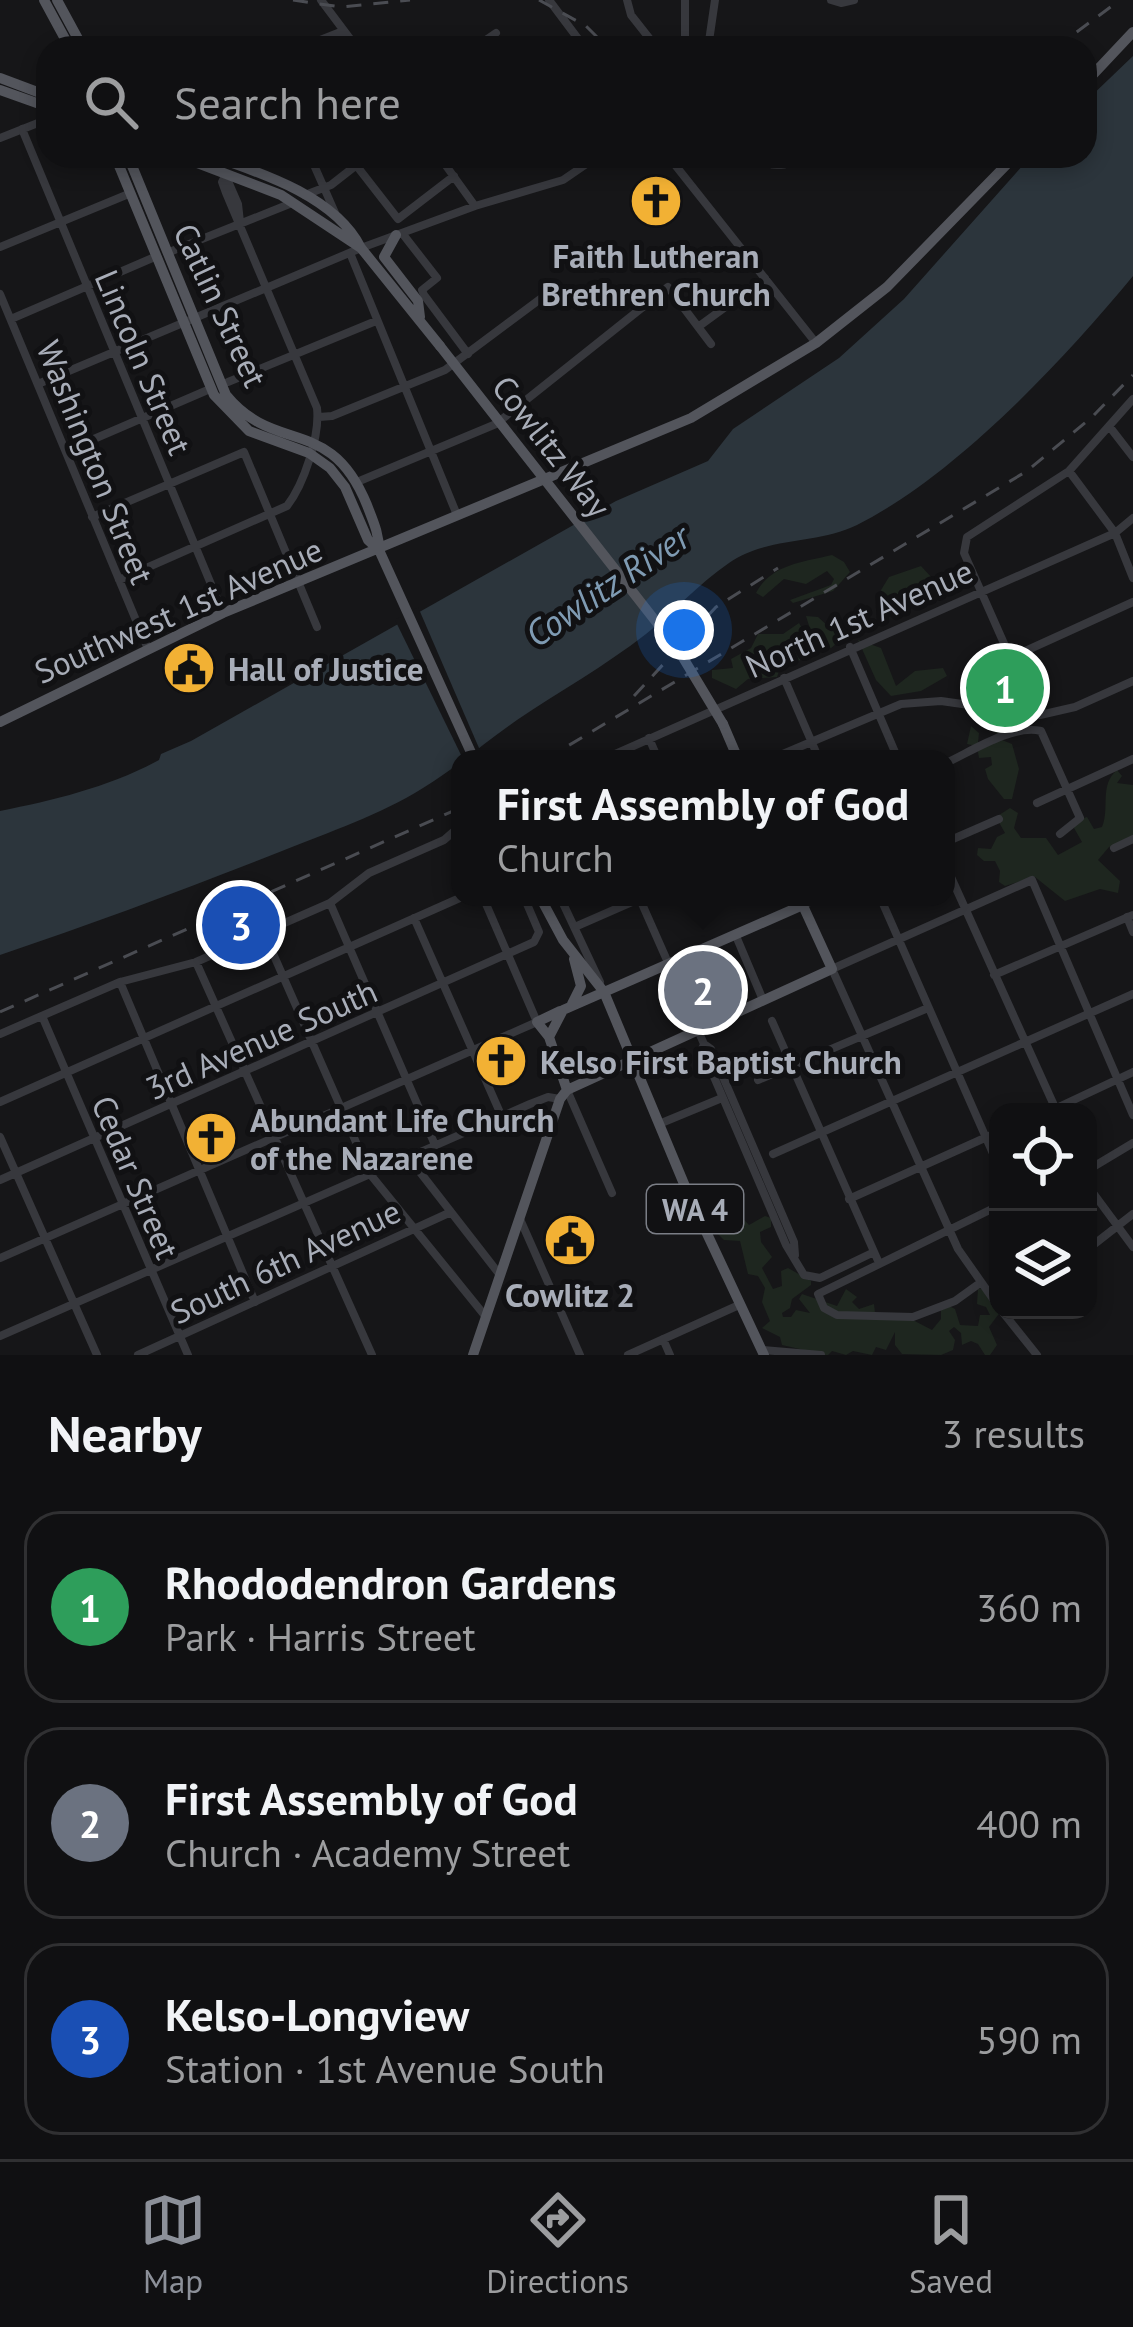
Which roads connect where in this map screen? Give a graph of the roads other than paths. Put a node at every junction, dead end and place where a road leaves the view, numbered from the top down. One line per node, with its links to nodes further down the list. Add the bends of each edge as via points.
1 (321, 0): 9 (street)
2 (549, 0): 17 (street)
3 (627, 0): 18 (street)
4 (685, 0): 19 (street)
5 (715, 0): 20 (street)
6 (831, 0): 7 (street)
7 (854, 0)
8 (54, 3): 12 (main road); 13 (main road)
9 (344, 31): 14 (street); 15 (street)
10 (1133, 32): 21 (main road)
11 (496, 33): 16 (street)
12 (66, 36)
13 (75, 36)
14 (331, 36)
15 (348, 36)
16 (492, 36)
17 (576, 36)
18 (648, 36)
19 (685, 36)
20 (710, 36)
21 (1097, 70)
22 (0, 78): 24 (main road)
23 (0, 90): 25 (main road)
24 (36, 92)
25 (36, 103)
26 (36, 123): 27 (street)
27 (22, 129): 28 (street); 29 (street, Lincoln Street)
28 (0, 138)
29 (36, 163)
30 (38, 168): 50 (street, Lincoln Street)
31 (120, 168): 46 (main road, Catlin Street)
32 (132, 168): 55 (main road, Catlin Street)
33 (210, 168): 43 (main road)
34 (223, 168): 43 (street)
35 (238, 168): 47 (main road)
36 (316, 168): 45 (street)
37 (353, 168): 45 (street)
38 (355, 168): 44 (street, via 398,219)
39 (450, 168): 44 (street)
40 (580, 168): 48 (street)
41 (678, 168): 56 (street)
42 (1003, 168): 66 (main road, Southwest 1st Avenue, via 887,287)
43 (226, 174): 47 (main road); 51 (street)
44 (454, 176): 48 (street)
45 (325, 187): 47 (street); 49 (street)
46 (130, 194): 50 (street); 55 (main road, Catlin Street)
47 (298, 199): 49 (main road); 51 (street); 54 (main road)
48 (476, 206): 52 (street)
49 (338, 219): 54 (main road, via 354,234)
50 (61, 223): 53 (street); 57 (street, Lincoln Street)
51 (240, 223): 55 (street); 59 (street)
52 (399, 234): 54 (street); 62 (main road, via 384,257 418,301); 69 (street, via 437,278 422,290)
53 (0, 247)
54 (355, 250): 59 (street); 62 (main road); 64 (street)
55 (161, 255): 57 (street); 63 (main road, Catlin Street)
56 (765, 278): 65 (street); 66 (street)
57 (87, 287): 61 (street); 68 (street, Lincoln Street)
58 (555, 288): 69 (street)
59 (267, 289): 63 (street); 70 (street)
60 (0, 294): 61 (street, Washington Street)
61 (11, 319): 72 (street, Washington Street)
62 (420, 320): 114 (main road, Cowlitz Way, bridge, via 679,651)
63 (188, 321): 68 (street); 74 (main road, Catlin Street); 79 (main road, Catlin Street, via 234,404)
64 (377, 321): 70 (street); 73 (street)
65 (698, 327): 67 (street); 80 (street, via 668,287 496,424)
66 (816, 343): 87 (main road, Southwest 1st Avenue, via 691,418)
67 (711, 344)
68 (114, 352): 72 (street); 77 (street, Lincoln Street)
69 (468, 354): 73 (street)
70 (294, 355): 71 (street); 76 (street)
71 (228, 382)
72 (38, 384): 81 (street, Washington Street)
73 (404, 387): 76 (street); 80 (street)
74 (210, 389): 77 (street); 79 (main road, Catlin Street, via 243,427)
75 (1133, 399): 78 (street)
76 (319, 417): 79 (street)
77 (142, 419): 81 (street); 85 (street, Lincoln Street)
78 (1109, 426): 82 (street); 83 (street)
79 (311, 447): 84 (main road, Catlin Street, via 342,461); 86 (street, via 292,501); 92 (main road, via 340,479)
80 (429, 450): 84 (street); 87 (street)
81 (66, 451): 88 (street, Washington Street)
82 (1133, 457)
83 (1069, 471): 90 (street); 96 (street, via 967,538 964,553)
84 (357, 482): 92 (main road, Catlin Street)
85 (169, 484): 86 (street, via 244,452); 88 (street); 91 (street, Lincoln Street)
86 (271, 515): 91 (street); 95 (street)
87 (457, 516): 92 (main road, Southwest 1st Avenue)
88 (92, 517): 94 (street, Washington Street)
89 (1133, 518): 90 (street, North 1st Avenue)
90 (1114, 533): 93 (street); 96 (street, North 1st Avenue)
91 (196, 548): 94 (street); 98 (street, Lincoln Street)
92 (379, 550): 95 (main road, Southwest 1st Avenue); 111 (main road)
93 (1133, 578)
94 (119, 580): 101 (street, Washington Street)
95 (298, 582): 98 (main road, Southwest 1st Avenue); 99 (street)
96 (981, 590): 100 (street, North 1st Avenue); 102 (street)
97 (1133, 602): 102 (street)
98 (223, 613): 101 (main road, Southwest 1st Avenue)
99 (317, 627)
100 (850, 647): 103 (street, North 1st Avenue); 107 (street)
101 (148, 649): 108 (main road, Southwest 1st Avenue)
102 (1009, 656): 105 (street); 106 (street, via 985,680)
103 (784, 677): 109 (street, North 1st Avenue); 110 (street)
104 (1133, 681): 106 (street, via 1058,712)
105 (1021, 682)
106 (978, 707): 107 (street, via 925,701)
107 (879, 712): 110 (street); 117 (street)
108 (0, 722)
109 (649, 738): 112 (street, North 1st Avenue); 113 (street)
110 (812, 742): 115 (street); 116 (street)
111 (470, 750)
112 (623, 750)
113 (654, 750)
114 (734, 750)
115 (793, 750)
116 (815, 750)
117 (894, 750)
118 (955, 759): 120 (street, via 1037,729)
119 (1133, 759): 120 (street)
120 (1069, 788): 121 (street); 124 (street, via 1080,818)
121 (1036, 803)
122 (999, 819): 125 (street)
123 (451, 834): 130 (street, via 369,873)
124 (1060, 834)
125 (955, 838)
126 (1133, 839): 127 (street)
127 (1114, 848)
128 (955, 887): 140 (street)
129 (451, 902): 142 (street)
130 (330, 903): 145 (street); 149 (street)
131 (487, 906): 151 (street)
132 (527, 906): 151 (street, 3rd Avenue South, via 538,937)
133 (545, 906): 150 (main road)
134 (565, 906): 143 (street)
135 (621, 906): 143 (street)
136 (645, 906): 153 (street)
137 (792, 906): 146 (main road)
138 (803, 906): 154 (main road)
139 (884, 906): 147 (street)
140 (965, 910): 147 (street); 148 (street, via 1031,880); 155 (street)
141 (1130, 916): 144 (street); 148 (street)
142 (413, 918): 149 (street); 158 (street)
143 (577, 926): 159 (street)
144 (1133, 932)
145 (264, 933): 152 (street); 156 (street)
146 (736, 936): 153 (main road); 161 (street)
147 (899, 940): 154 (street); 164 (street)
148 (1060, 947): 155 (street); 165 (street)
149 (349, 948): 156 (street); 166 (street)
150 (571, 951): 159 (main road); 163 (main road, via 581,987)
151 (508, 954): 158 (street, 3rd Avenue South); 169 (street)
152 (196, 962): 157 (street); 162 (street)
153 (670, 965): 159 (main road); 170 (street)
154 (832, 969): 161 (main road); 173 (street)
155 (994, 975): 176 (street)
156 (283, 977): 162 (street); 175 (street)
157 (120, 982): 167 (street); 174 (street)
158 (442, 985): 166 (street, 3rd Avenue South); 178 (street)
159 (604, 992): 163 (main road); 179 (main road, WA 4)
160 (1133, 994): 165 (street)
161 (763, 1000): 170 (main road)
162 (215, 1005): 174 (street); 184 (street)
163 (567, 1008): 169 (main road); 171 (main road)
164 (928, 1008): 173 (street); 182 (street)
165 (1089, 1012): 176 (street); 186 (street)
166 (376, 1013): 175 (street, 3rd Avenue South); 185 (street)
167 (42, 1016): 172 (street); 181 (street, Cedar Street)
168 (772, 1021): 180 (street)
169 (537, 1022): 171 (main road); 178 (street)
170 (698, 1030): 177 (street); 179 (main road)
171 (551, 1031): 188 (main road)
172 (0, 1034)
173 (860, 1037): 180 (street); 191 (street)
174 (142, 1039): 181 (street); 194 (street)
175 (310, 1043): 184 (street, 3rd Avenue South); 195 (street)
176 (1024, 1043): 182 (street); 192 (street)
177 (704, 1044): 189 (street); 233 (street)
178 (473, 1051): 185 (street); 197 (street)
179 (632, 1059): 188 (main road); 198 (main road, WA 4)
180 (790, 1067): 187 (street); 199 (street)
181 (65, 1072): 190 (street); 204 (street, Cedar Street)
182 (957, 1072): 191 (street); 201 (street)
183 (1133, 1072): 186 (street)
184 (245, 1073): 194 (street, 3rd Avenue South); 203 (street)
185 (407, 1079): 195 (street); 206 (street)
186 (1118, 1079): 193 (street); 196 (street)
187 (758, 1081)
188 (563, 1094): 197 (street); 216 (street); 224 (main road)
189 (722, 1098): 198 (street); 233 (street)
190 (0, 1102)
191 (888, 1102): 199 (street); 211 (street)
192 (1050, 1103)
193 (1070, 1103)
194 (170, 1105): 204 (street, 3rd Avenue South); 212 (street)
195 (340, 1108): 203 (street); 214 (street)
196 (1133, 1114)
197 (502, 1117): 206 (street)
198 (659, 1124): 243 (main road, WA 4)
199 (820, 1134): 208 (street); 217 (street)
200 (989, 1135): 201 (street)
201 (985, 1136): 207 (street); 211 (street)
202 (0, 1137): 213 (street)
203 (274, 1138): 212 (street); 219 (street)
204 (93, 1140): 213 (street, 3rd Avenue South); 220 (street, Cedar Street)
205 (1132, 1142): 210 (street)
206 (435, 1145): 209 (street)
207 (989, 1145)
208 (772, 1154)
209 (409, 1158): 214 (street); 222 (street)
210 (1097, 1163)
211 (919, 1165): 217 (street); 225 (street)
212 (198, 1171): 220 (street); 229 (street)
213 (16, 1173): 215 (street, 3rd Avenue South); 228 (street)
214 (370, 1174): 219 (street); 227 (street)
215 (0, 1180)
216 (612, 1192)
217 (849, 1199): 232 (street)
218 (1097, 1199): 226 (street)
219 (304, 1203): 229 (street); 236 (street)
220 (122, 1205): 228 (street); 237 (street, Cedar Street)
221 (989, 1210): 225 (street)
222 (451, 1212): 227 (street, South 6th Avenue); 238 (street)
223 (1133, 1214): 226 (street)
224 (519, 1217): 238 (main road); 255 (street)
225 (949, 1227): 235 (street); 239 (street)
226 (1116, 1227): 230 (street); 231 (street)
227 (412, 1228): 236 (street, South 6th Avenue); 244 (street)
228 (46, 1238): 234 (street); 242 (street)
229 (227, 1238): 237 (street); 241 (street)
230 (1097, 1242)
231 (1133, 1247)
232 (872, 1252): 233 (street, via 820,1278 804,1275); 235 (street)
233 (794, 1255)
234 (0, 1258)
235 (879, 1263): 239 (street, via 820,1290 819,1300 837,1315 913,1317)
236 (331, 1265): 241 (street, South 6th Avenue); 250 (street)
237 (150, 1270): 242 (street); 247 (street, Cedar Street)
238 (500, 1274): 244 (main road)
239 (980, 1282): 240 (street)
240 (989, 1294)
241 (255, 1302): 247 (street, South 6th Avenue)
242 (75, 1304): 246 (street); 251 (street)
243 (739, 1305): 248 (street); 249 (main road, WA 4)
244 (486, 1317): 254 (main road)
245 (1008, 1319): 259 (street)
246 (0, 1336)
247 (179, 1336): 252 (street, South 6th Avenue); 253 (street, Cedar Street)
248 (663, 1339): 256 (street); 257 (street)
249 (763, 1352): 258 (street)
250 (368, 1353)
251 (97, 1355)
252 (138, 1355)
253 (188, 1355)
254 (473, 1355)
255 (580, 1355)
256 (628, 1355)
257 (670, 1355)
258 (821, 1355)
259 (1036, 1355)

